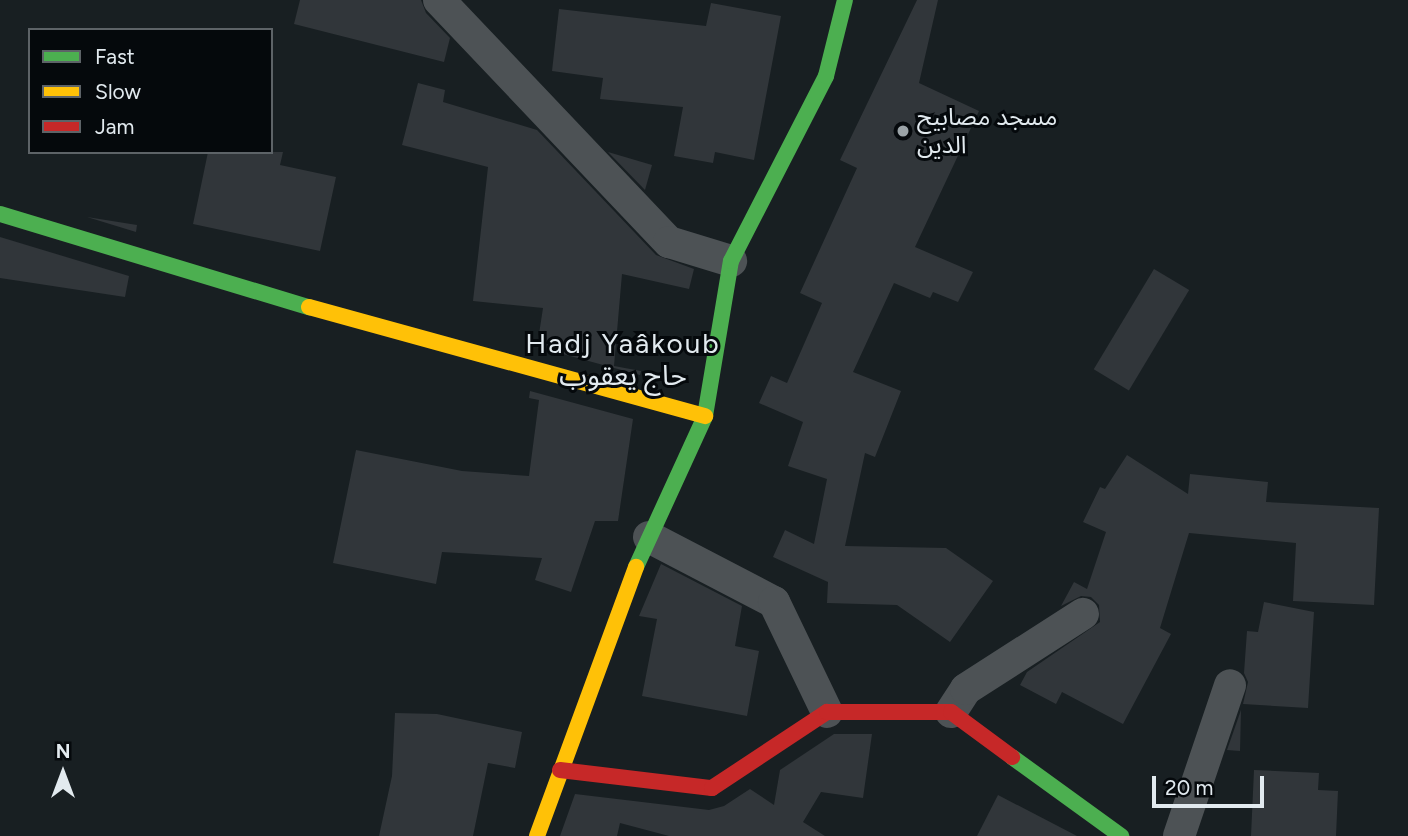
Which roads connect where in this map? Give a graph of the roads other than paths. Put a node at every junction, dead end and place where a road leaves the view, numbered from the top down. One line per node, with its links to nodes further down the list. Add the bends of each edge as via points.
1 (439, 0): 4 (street, via 669,242)
2 (845, 0): 4 (street, via 826,76)
3 (0, 214): 5 (street, via 287,300)
4 (731, 261): 5 (street)
5 (705, 416): 6 (street)
6 (649, 537): 9 (street, via 774,602); 11 (street, via 623,594)
7 (1083, 614): 10 (street, via 966,689)
8 (1230, 685): 14 (street)
9 (827, 712): 10 (street); 11 (street, via 712,788)
10 (951, 712): 13 (street)
11 (560, 770): 12 (street)
12 (537, 836)
13 (1121, 836)
14 (1179, 836)

